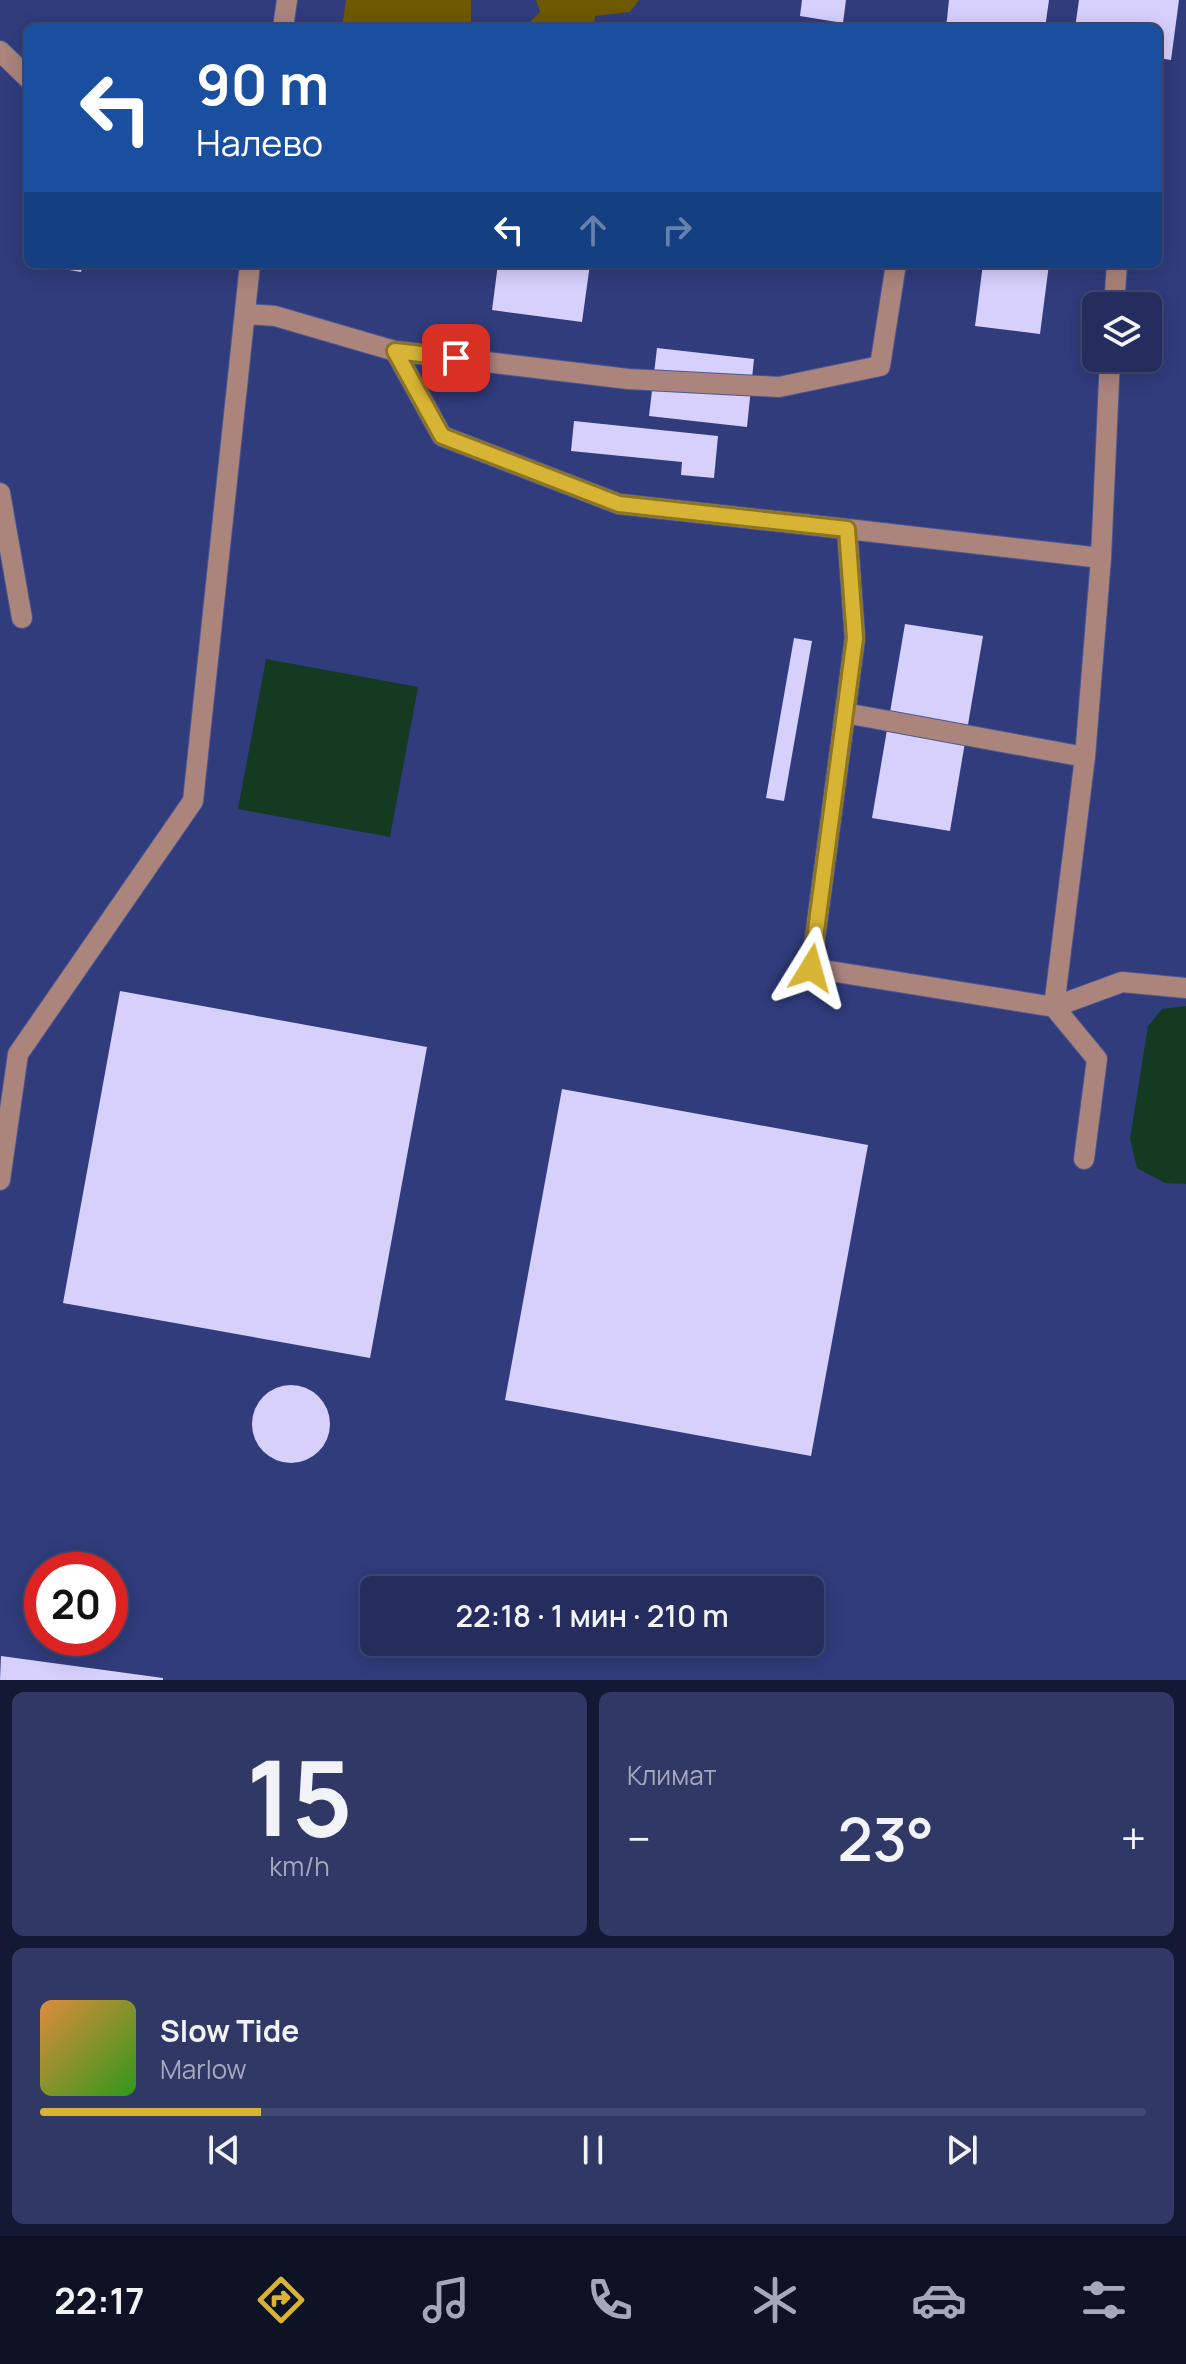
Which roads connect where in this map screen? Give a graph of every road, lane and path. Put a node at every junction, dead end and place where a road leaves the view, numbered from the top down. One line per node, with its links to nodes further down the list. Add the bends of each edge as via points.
1 (287, 0): 2 (lane)
2 (284, 24)
3 (0, 51): 4 (lane)
4 (24, 74)
5 (250, 268): 9 (lane)
6 (895, 268): 10 (lane, via 880,366 779,387 628,379)
7 (1117, 268): 8 (lane)
8 (1115, 292)
9 (245, 314): 10 (lane, via 275,316); 21 (lane, via 193,801 18,1054)
10 (395, 351): 13 (lane, via 442,436 619,504)
11 (1109, 372): 14 (lane)
12 (0, 493): 15 (lane)
13 (847, 529): 14 (lane); 16 (lane, via 855,638)
14 (1101, 558): 17 (lane)
15 (22, 618)
16 (845, 713): 17 (lane); 19 (lane, via 811,968)
17 (1085, 757): 19 (lane)
18 (1186, 988): 19 (lane, via 1122,982)
19 (1054, 1007): 20 (lane, via 1097,1059)
20 (1084, 1159)
21 (0, 1180)

